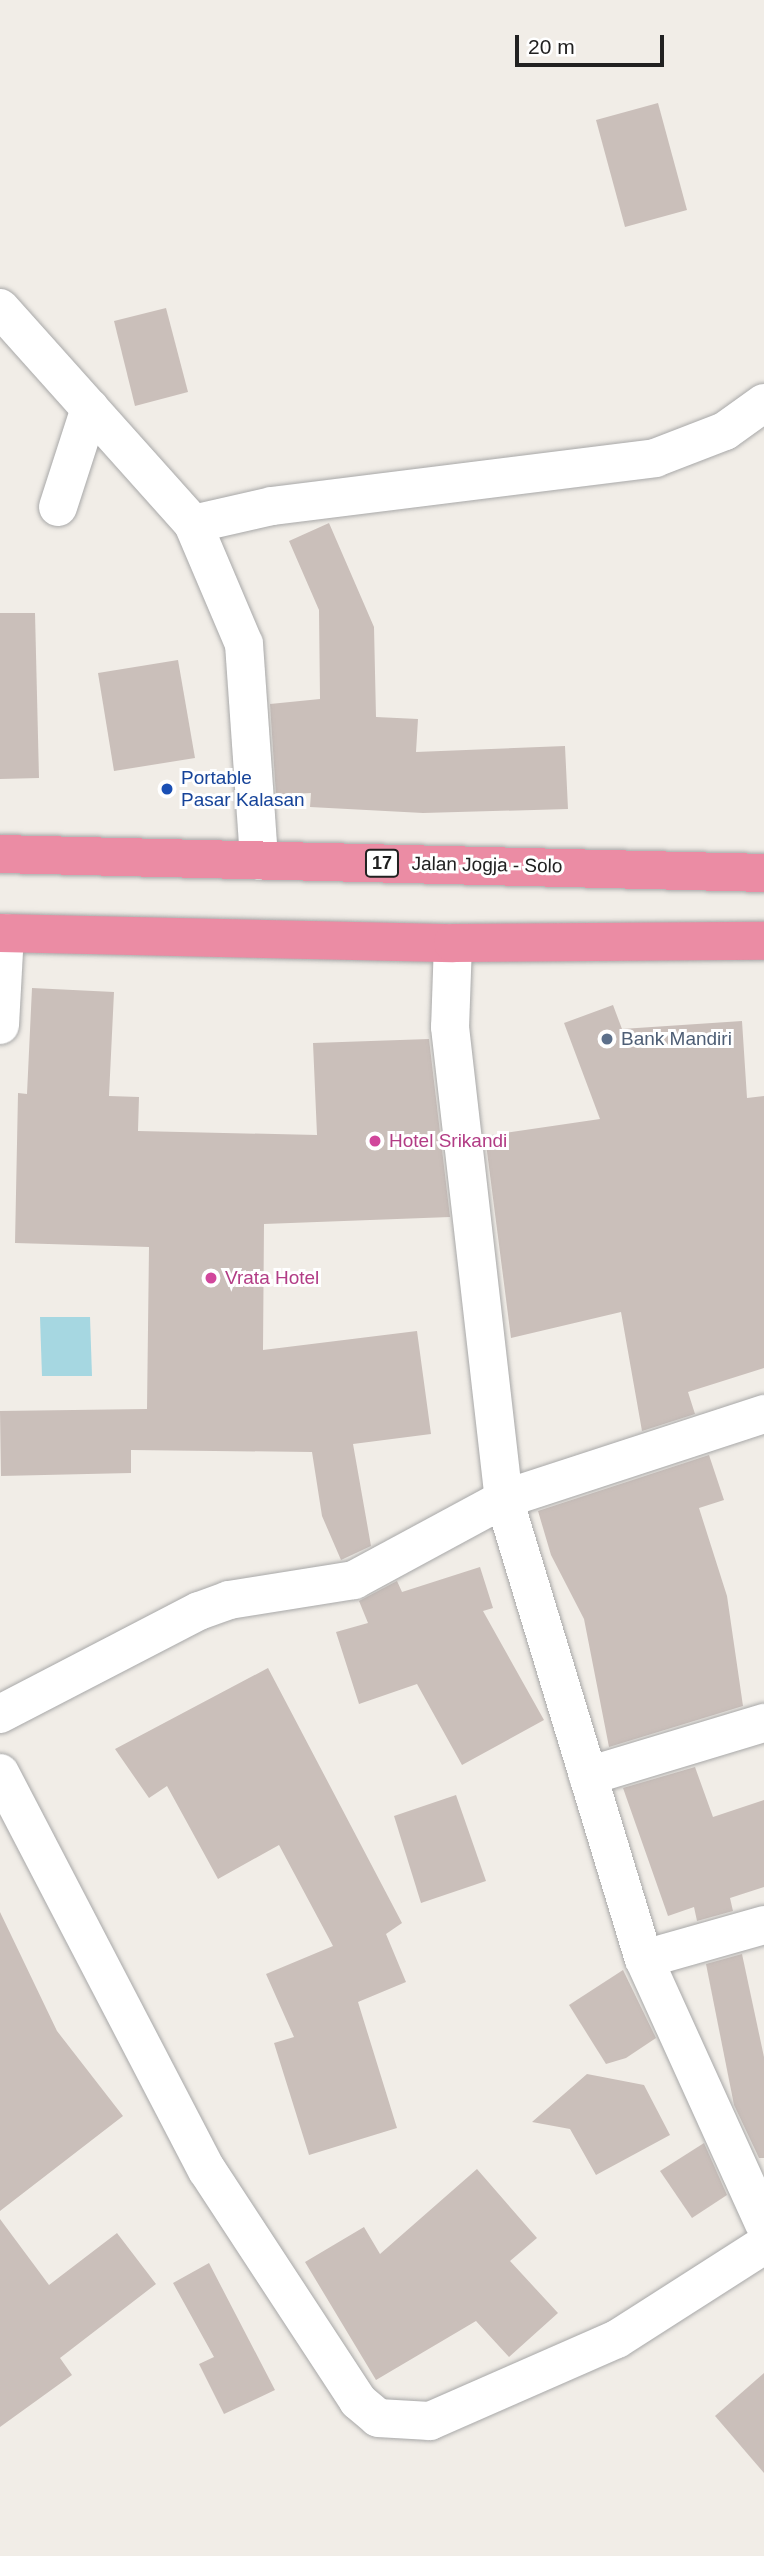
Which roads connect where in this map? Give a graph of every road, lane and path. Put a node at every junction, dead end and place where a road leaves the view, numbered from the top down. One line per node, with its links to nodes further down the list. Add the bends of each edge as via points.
1 (0, 308): 3 (street)
2 (764, 403): 5 (street, via 726,431 655,458 272,506)
3 (90, 408): 4 (street); 5 (street)
4 (58, 507)
5 (193, 524): 7 (street, via 244,644)
6 (0, 854): 7 (highway, Jalan Jogja - Solo / 17)
7 (259, 860): 8 (highway, Jalan Jogja - Solo / 17)
8 (764, 873)
9 (3, 933): 11 (highway); 12 (street)
10 (764, 941): 11 (highway)
11 (453, 943): 14 (street, via 450,1027)
12 (0, 1025)
13 (764, 1414): 14 (street)
14 (504, 1499): 15 (street, via 354,1580 229,1600 199,1611); 18 (street)
15 (0, 1714)
16 (764, 1723): 18 (street)
17 (0, 1773): 22 (street, via 207,2170 358,2401 379,2418 430,2421 617,2339)
18 (588, 1776): 20 (street)
19 (764, 1925): 20 (street)
20 (644, 1958): 21 (street)
21 (764, 2223)
22 (764, 2245)

